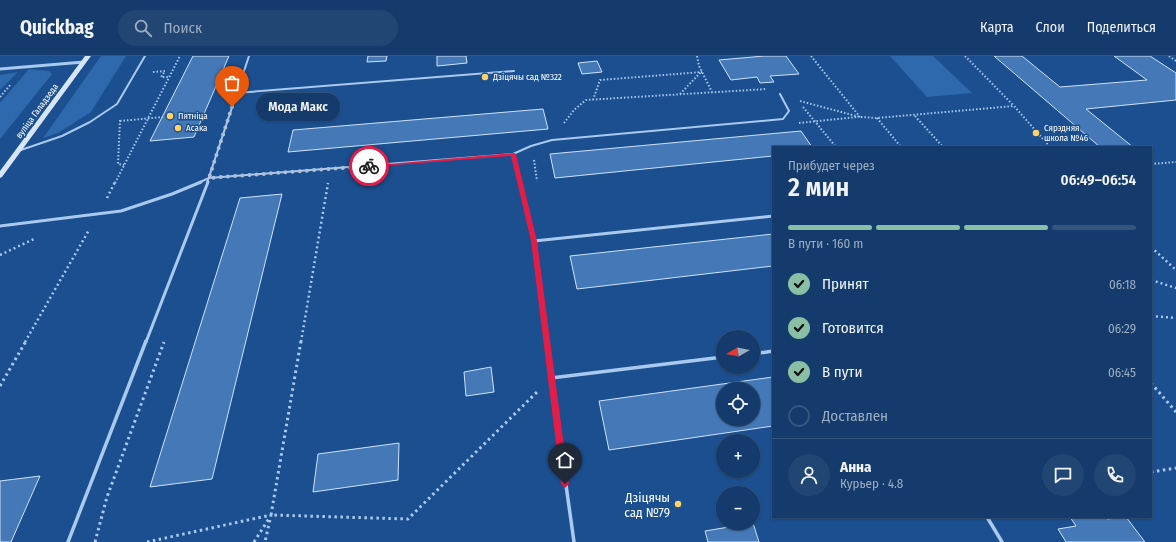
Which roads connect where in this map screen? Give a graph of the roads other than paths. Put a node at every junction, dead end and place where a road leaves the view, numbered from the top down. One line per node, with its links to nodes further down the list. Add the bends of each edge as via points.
1 (88, 56): 4 (main road, вуліца Галадзеда)
2 (145, 56): 9 (lane, via 117,104 62,136)
3 (249, 56): 7 (lane)
4 (84, 62): 5 (street); 9 (main road, вуліца Галадзеда)
5 (0, 69)
6 (514, 71): 7 (lane)
7 (236, 93): 12 (lane)
8 (780, 94): 10 (lane, via 789,111 783,119 552,140)
9 (18, 151): 11 (main road, вуліца Галадзеда)
10 (514, 154): 12 (lane); 15 (lane)
11 (0, 176)
12 (209, 178): 14 (lane, via 144,204 98,215); 21 (lane)
13 (772, 216): 15 (lane)
14 (0, 226)
15 (534, 241): 19 (lane)
16 (772, 351): 17 (lane)
17 (760, 353)
18 (716, 358): 19 (lane)
19 (551, 378): 22 (lane)
20 (988, 518): 23 (lane)
21 (68, 542)
22 (574, 542)
23 (1002, 542)

